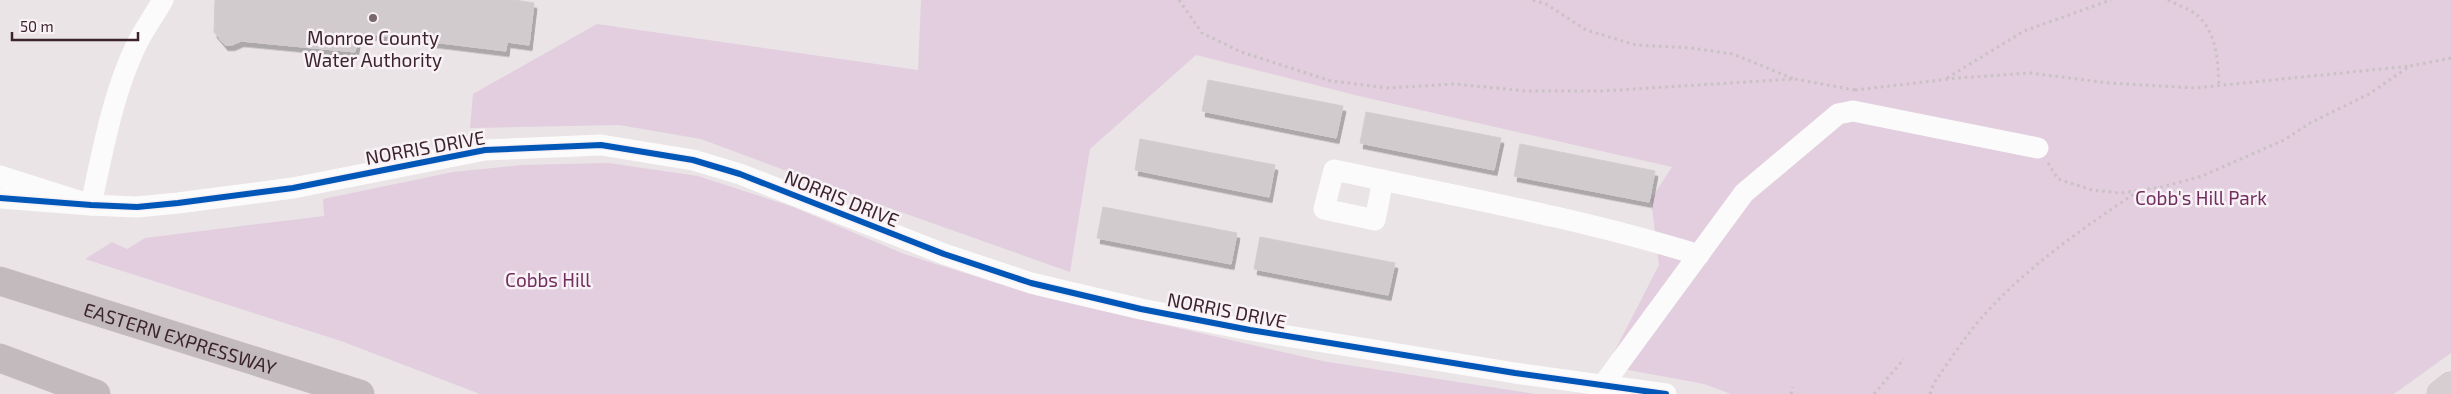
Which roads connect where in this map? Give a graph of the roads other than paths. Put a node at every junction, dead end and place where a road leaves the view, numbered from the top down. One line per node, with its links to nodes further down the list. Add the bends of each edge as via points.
1 (164, 0): 6 (street, via 140,37 126,72)
2 (2038, 148): 7 (street, via 1854,101 1744,193)
3 (0, 176): 6 (street)
4 (1383, 180): 7 (street, via 1547,213)
5 (0, 198): 6 (street, NORRIS DRIVE)
6 (91, 205): 12 (street, NORRIS DRIVE, via 137,207 254,193 485,150 601,145 693,160 740,174 944,254 1031,283 1250,330)
7 (1699, 255): 10 (street)
8 (0, 281): 14 (highway, EASTERN EXPRESSWAY)
9 (0, 358): 13 (highway)
10 (1603, 385): 12 (street, NORRIS DRIVE); 15 (street, NORRIS DRIVE)
11 (2451, 386): 16 (main road)
12 (1574, 388)
13 (96, 394)
14 (360, 394)
15 (1666, 394)
16 (2440, 394)

